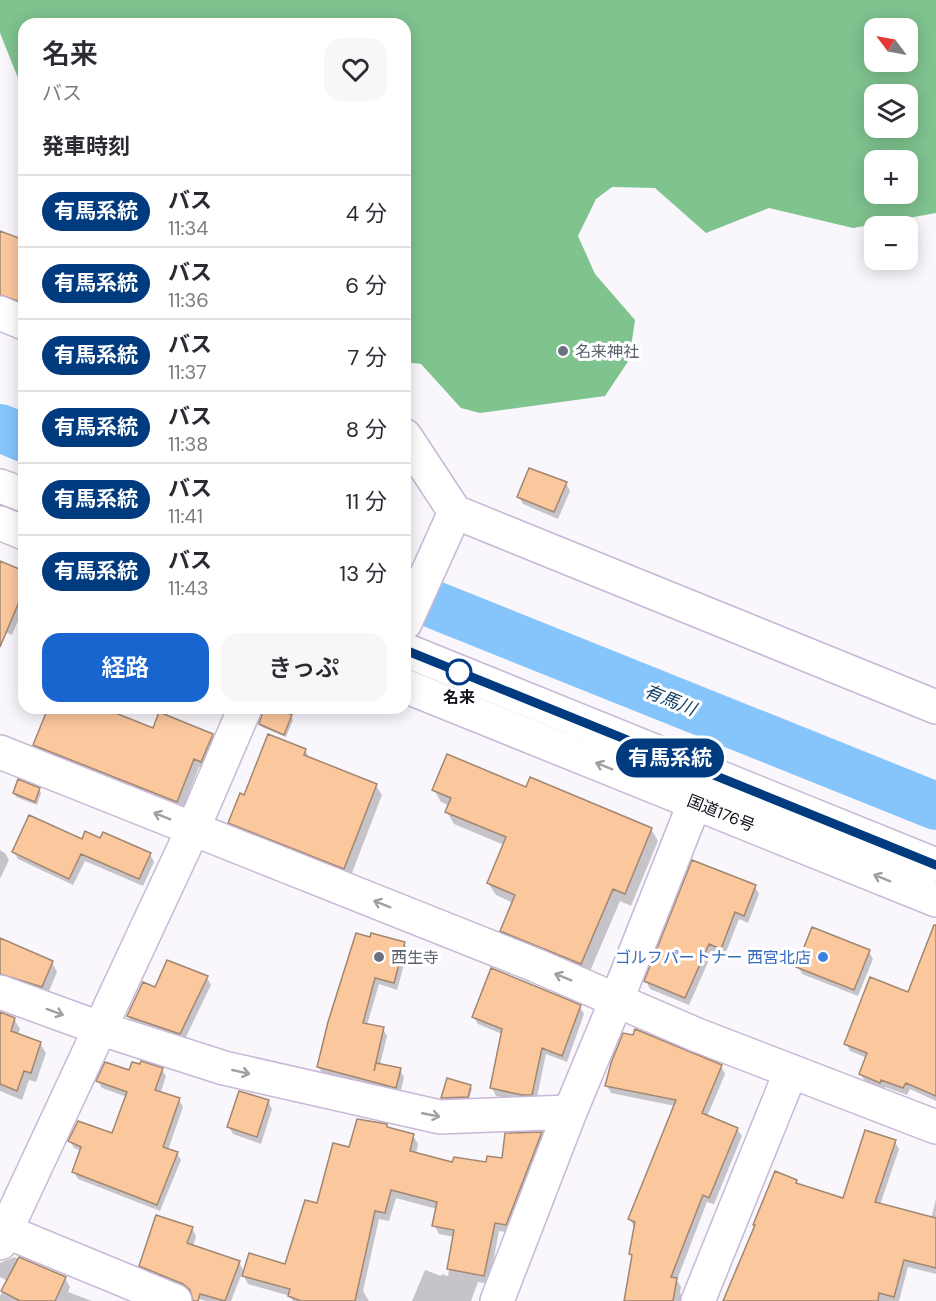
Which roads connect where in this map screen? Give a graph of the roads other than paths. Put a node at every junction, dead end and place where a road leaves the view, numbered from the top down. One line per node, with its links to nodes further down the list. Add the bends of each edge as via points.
1 (0, 313): 2 (main road)
2 (18, 320)
3 (411, 445): 6 (main road)
4 (0, 486): 5 (main road)
5 (18, 493)
6 (455, 512): 9 (main road); 12 (main road)
7 (0, 523): 8 (main road)
8 (18, 530)
9 (411, 610)
10 (411, 652): 17 (main road, 国道176号)
11 (411, 688): 15 (main road, 国道176号, one-way to 11)
12 (936, 708)
13 (242, 714): 16 (main road)
14 (0, 752): 16 (main road, one-way to 14)
15 (694, 802): 18 (main road, 国道176号, one-way to 15); 20 (main road)
16 (193, 829): 20 (main road, one-way to 16); 21 (main road)
17 (936, 865)
18 (936, 900)
19 (0, 992): 21 (main road, one-way to 21)
20 (617, 999): 22 (main road); 23 (main road)
21 (99, 1028): 23 (main road, one-way to 23, via 224,1068 440,1117); 25 (main road)
22 (791, 1071): 24 (main road); 28 (main road)
23 (570, 1112): 27 (main road)
24 (936, 1127)
25 (2, 1234): 26 (main road)
26 (175, 1301)
27 (497, 1301)
28 (698, 1301)

